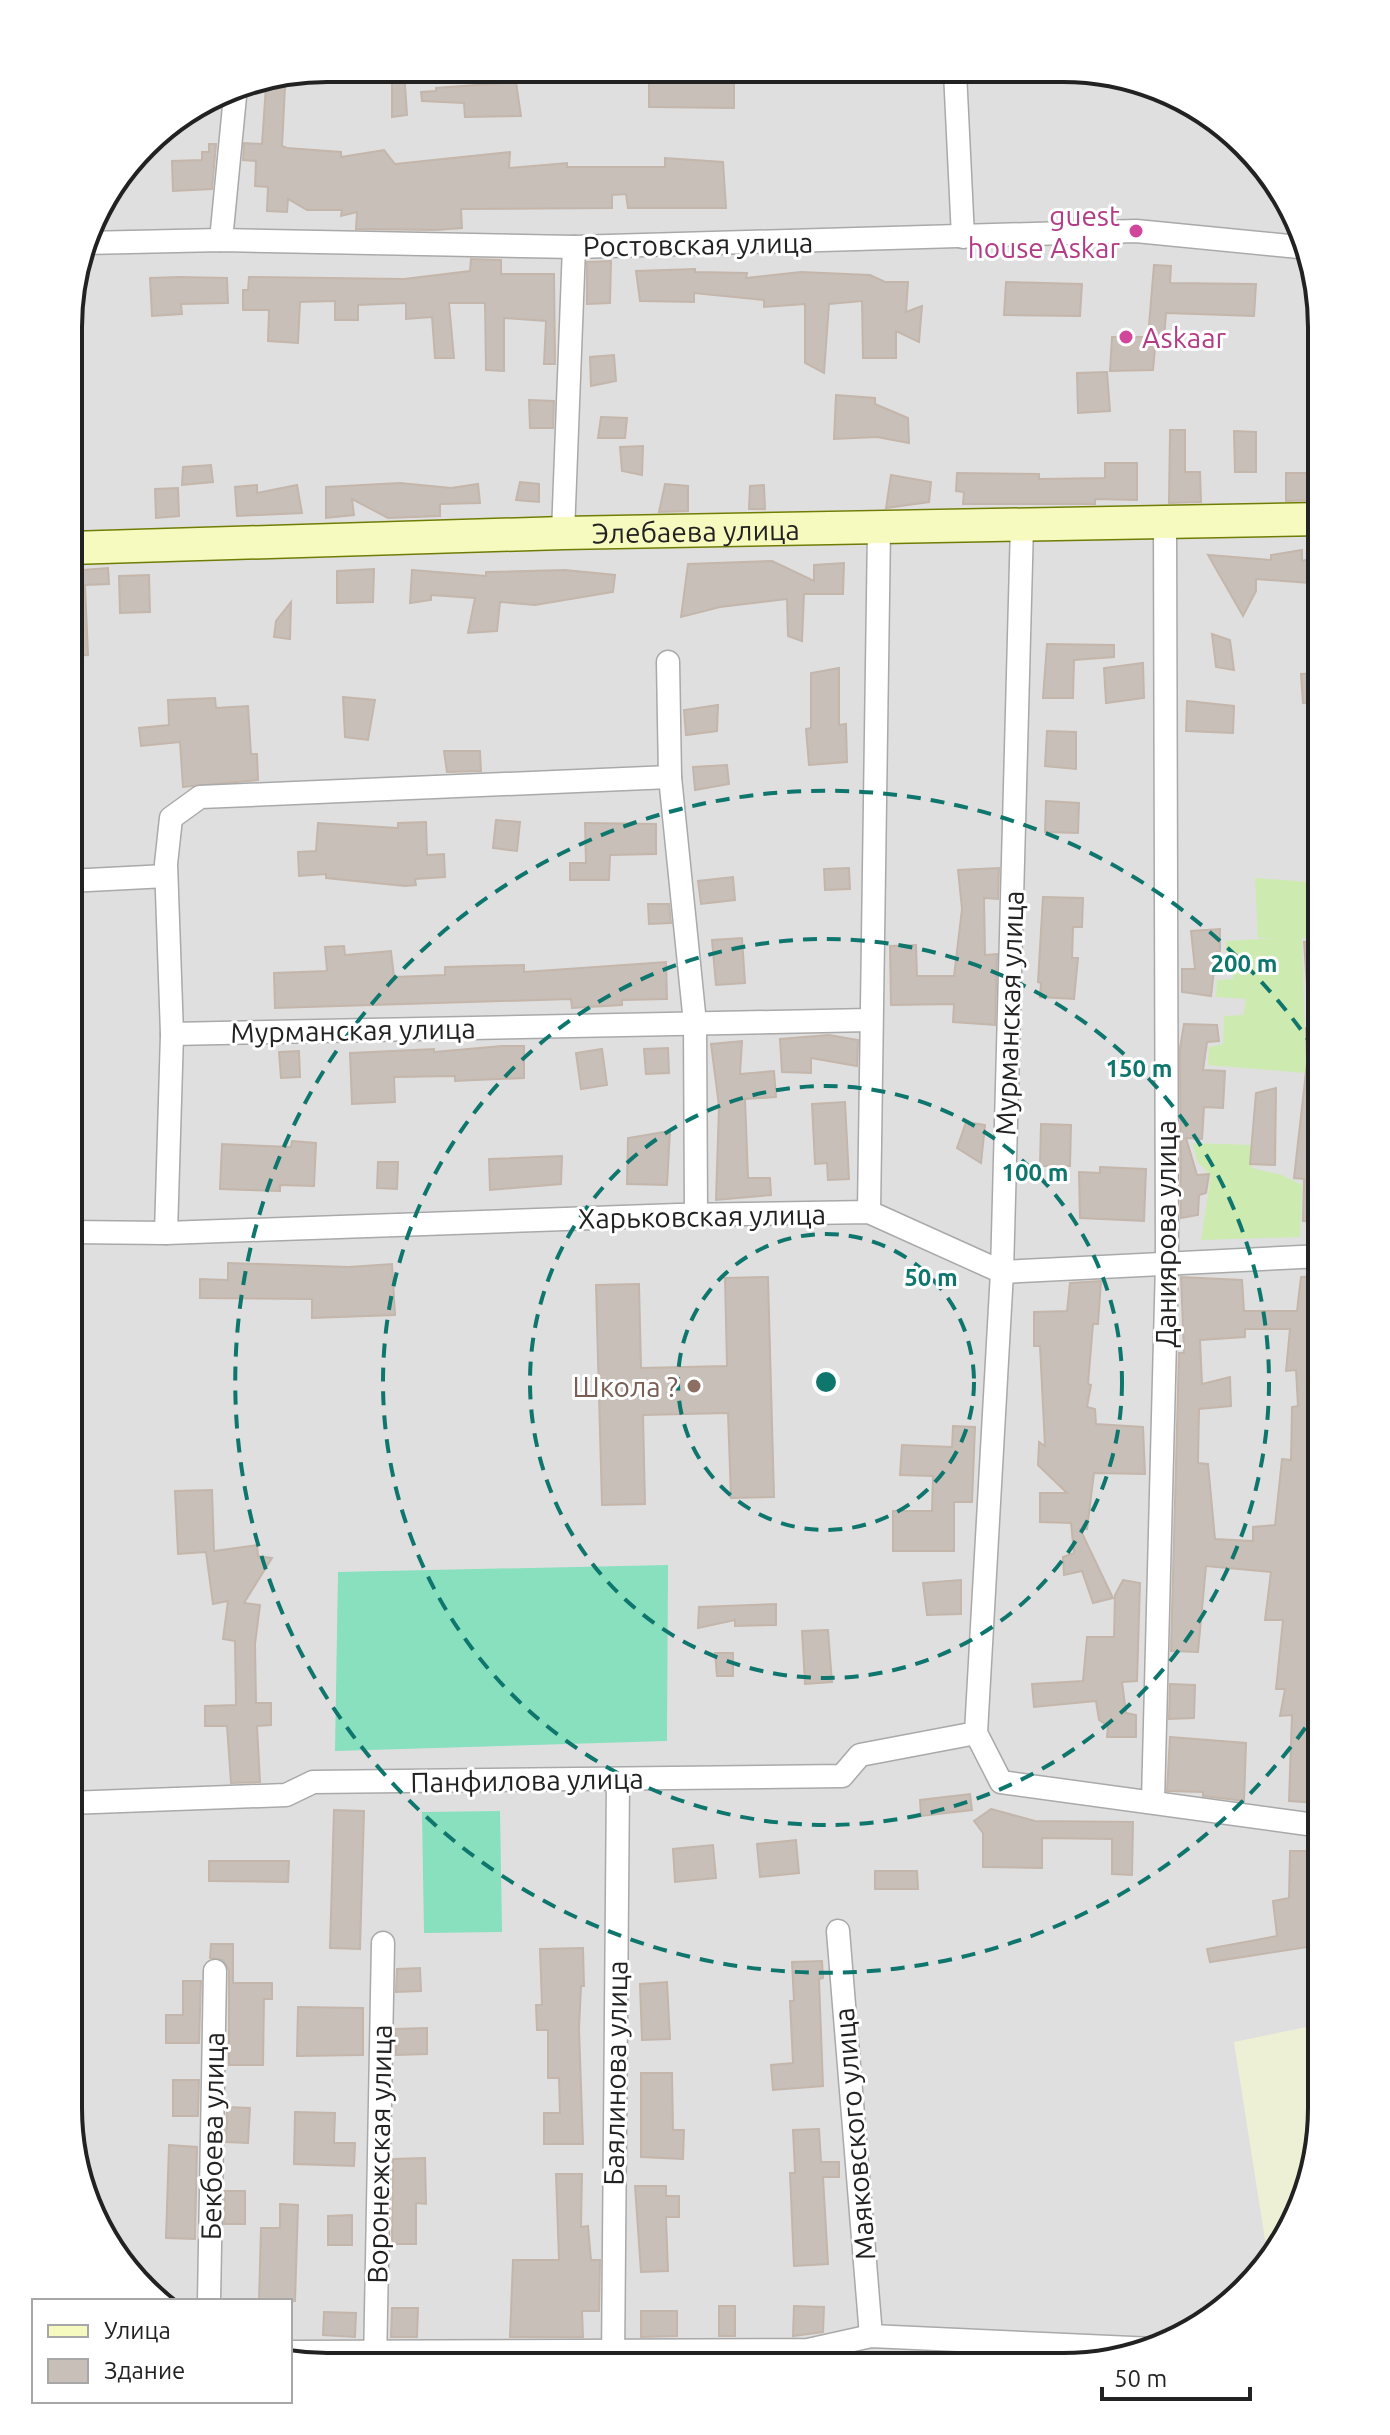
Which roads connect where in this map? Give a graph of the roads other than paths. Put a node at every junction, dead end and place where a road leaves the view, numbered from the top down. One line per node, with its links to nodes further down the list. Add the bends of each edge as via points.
1 (955, 82): 3 (street)
2 (235, 100): 4 (street)
3 (963, 237): 6 (street, Ростовская улица); 7 (street, Ростовская улица, via 1136,231)
4 (221, 240): 5 (street, Ростовская улица); 6 (street, Ростовская улица)
5 (97, 243)
6 (574, 247): 12 (street)
7 (1294, 247)
8 (1308, 519): 9 (main road, Элебаева улица)
9 (1165, 522): 10 (main road, Элебаева улица); 26 (street, Даниярова улица)
10 (1022, 525): 11 (main road, Элебаева улица); 27 (street, Мурманская улица)
11 (879, 528): 12 (main road, Элебаева улица); 18 (street)
12 (563, 533): 13 (main road, Элебаева улица)
13 (82, 548)
14 (668, 662): 15 (street)
15 (670, 777): 16 (street, via 200,797 171,818); 19 (street)
16 (166, 876): 17 (street); 20 (street)
17 (82, 880)
18 (870, 1020): 19 (street, Мурманская улица); 21 (street)
19 (695, 1023): 20 (street, Мурманская улица); 22 (street)
20 (172, 1034): 24 (street)
21 (869, 1212): 22 (street, Харьковская улица); 27 (street, Харьковская улица)
22 (696, 1215): 24 (street, Харьковская улица)
23 (82, 1232): 24 (street, Харьковская улица)
24 (166, 1233)
25 (1307, 1257): 26 (street, Харьковская улица)
26 (1167, 1263): 27 (street, Харьковская улица); 30 (street, Даниярова улица)
27 (1002, 1272): 28 (street, Мурманская улица)
28 (976, 1733): 29 (street, Панфилова улица, via 860,1755 842,1776); 30 (street, via 1001,1782)
29 (618, 1780): 31 (street, Панфилова улица, via 313,1782 286,1795); 40 (street, Баялинова улица)
30 (1153, 1801): 32 (street)
31 (82, 1802)
32 (1307, 1824)
33 (838, 1931): 37 (street, Маяковского улица)
34 (383, 1943): 39 (street, Воронежская улица)
35 (215, 1971): 36 (street, Бекбоева улица)
36 (209, 2299)
37 (871, 2336): 38 (street); 41 (street)
38 (1115, 2347)
39 (375, 2353)
40 (613, 2353)
41 (824, 2353)

